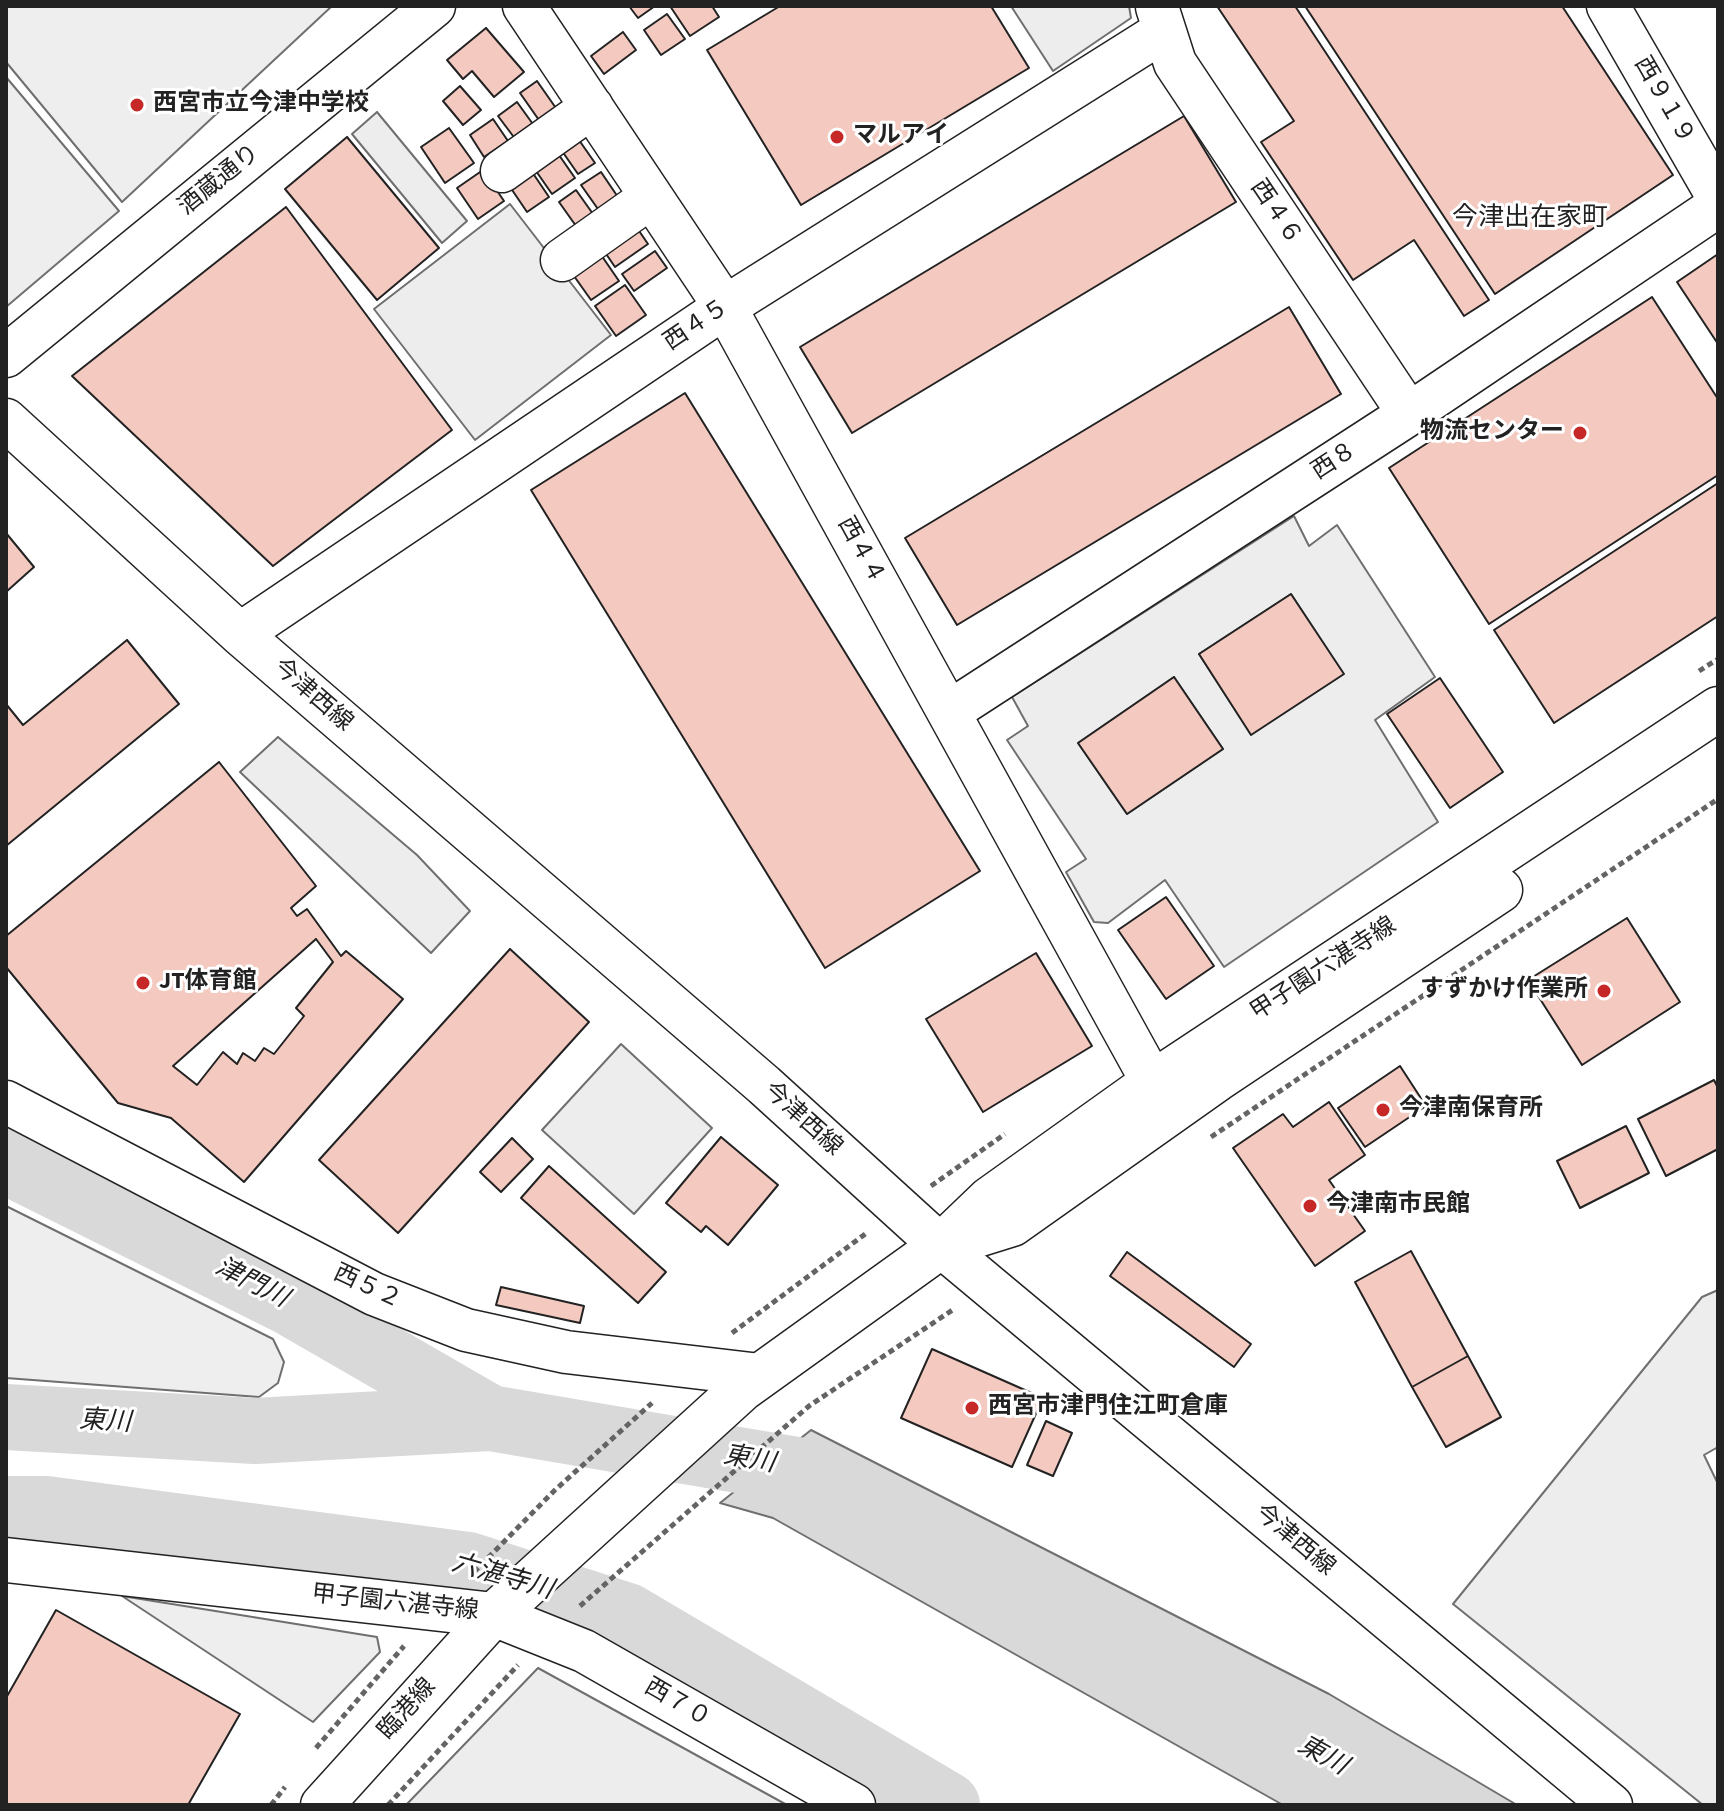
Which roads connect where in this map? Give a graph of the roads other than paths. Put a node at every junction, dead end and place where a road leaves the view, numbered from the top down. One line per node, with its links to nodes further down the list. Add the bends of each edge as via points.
1 (434, 6): 12 (street, 酒蔵通り)
2 (524, 6): 5 (street, 西４４)
3 (1608, 6): 8 (street, 西９１９)
4 (1160, 19): 11 (street, 西４５); 13 (street, 西４６, via 1175,63)
5 (592, 107): 6 (street); 7 (street, 西４４)
6 (502, 171)
7 (651, 197): 10 (street); 11 (street, 西４４)
8 (1718, 197)
9 (1718, 206): 13 (street, 西８)
10 (562, 260)
11 (725, 307): 15 (street, 西４５); 17 (street, 西４４)
12 (6, 356)
13 (1409, 414): 17 (street, 西８)
14 (6, 420): 15 (street, 今津西線)
15 (240, 634): 21 (street, 今津西線, via 764,1085)
16 (1718, 709): 19 (main road, 甲子園六湛寺線)
17 (949, 712): 19 (street, 西４４)
18 (1718, 744): 19 (main road, 甲子園六湛寺線)
19 (1160, 1098): 21 (main road, 甲子園六湛寺線, via 990,1199)
20 (6, 1102): 22 (street, 西５２, via 374,1294 466,1330)
21 (941, 1246): 22 (main road, 甲子園六湛寺線); 27 (street, 今津西線)
22 (751, 1382): 24 (main road, 甲子園六湛寺線)
23 (6, 1560): 24 (main road, 甲子園六湛寺線, via 448,1598)
24 (494, 1615): 25 (street, 臨港線); 26 (street, 西７０, via 558,1626 584,1651)
25 (305, 1794)
26 (854, 1805)
27 (1611, 1805)

